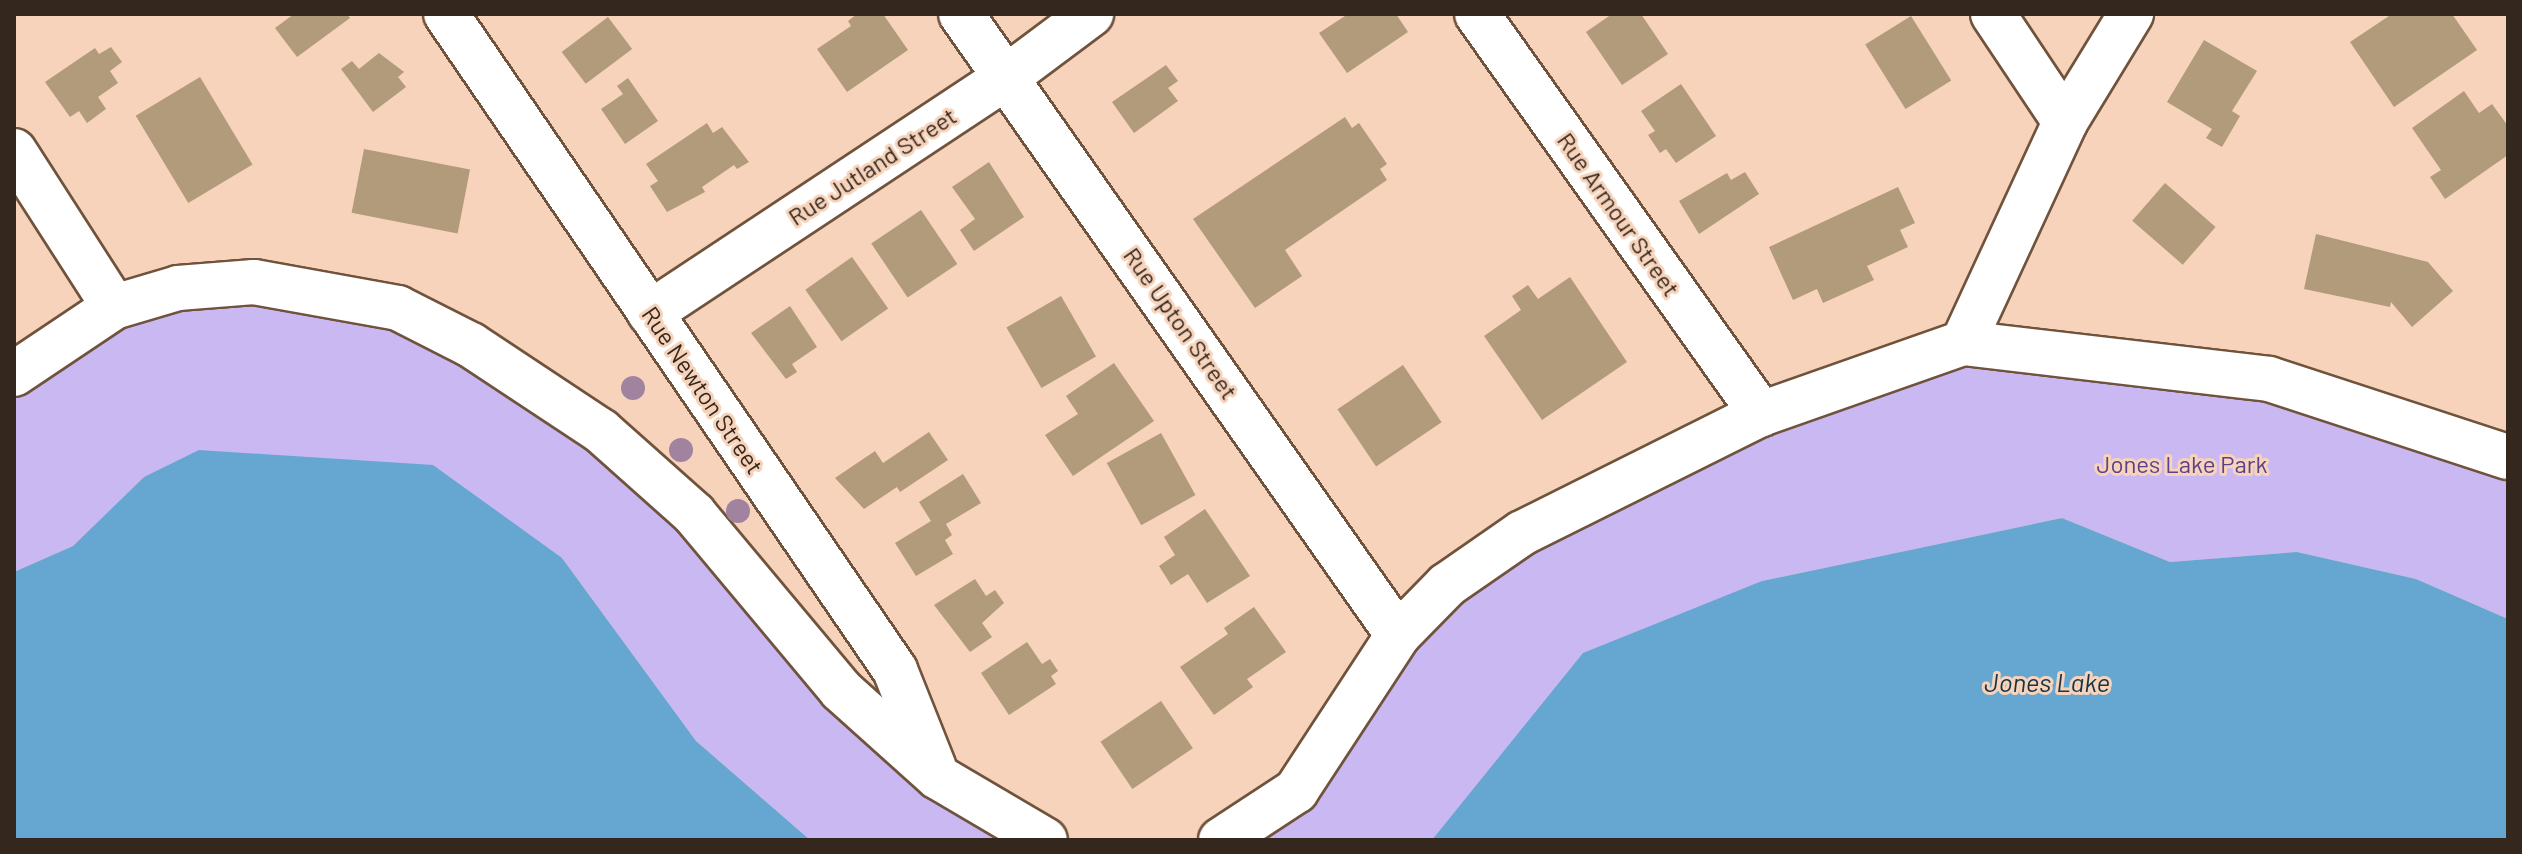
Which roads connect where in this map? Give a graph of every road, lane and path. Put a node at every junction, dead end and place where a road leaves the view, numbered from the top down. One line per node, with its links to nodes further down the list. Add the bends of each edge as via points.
1 (446, 14): 11 (street, Rue Newton Street)
2 (961, 14): 7 (street, Rue Upton Street)
3 (1091, 14): 7 (street, Rue Jutland Street)
4 (1477, 14): 14 (street, Rue Armour Street)
5 (1993, 14): 8 (street)
6 (2131, 14): 8 (street)
7 (1004, 79): 11 (street, Rue Jutland Street); 16 (street, Rue Upton Street)
8 (2065, 122): 12 (street)
9 (14, 151): 10 (street)
10 (114, 307): 13 (street); 17 (street, via 178,288 254,282 398,308 471,345 601,431 694,514 841,690)
11 (650, 313): 17 (street, Rue Newton Street, via 895,670)
12 (1963, 343): 14 (street); 15 (street, via 2269,379)
13 (14, 374)
14 (1761, 414): 16 (street, via 1522,533 1447,585)
15 (2508, 457)
16 (1398, 635): 19 (street, via 1296,791)
17 (938, 777): 18 (street)
18 (1045, 840)
19 (1221, 840)

